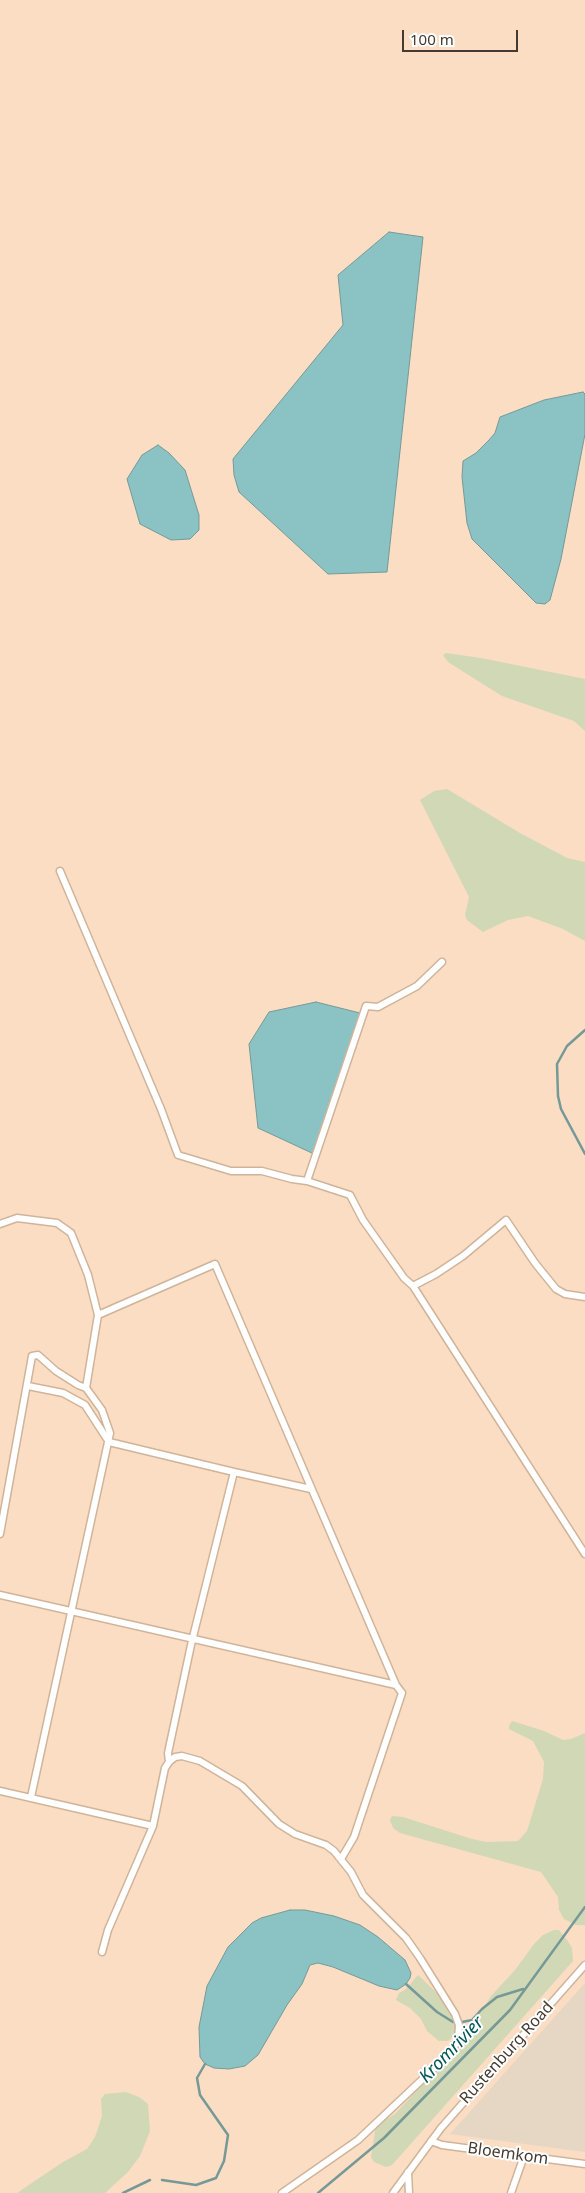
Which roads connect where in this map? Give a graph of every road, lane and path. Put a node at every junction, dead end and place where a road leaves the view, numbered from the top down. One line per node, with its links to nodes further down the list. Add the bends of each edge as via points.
1 (60, 871): 3 (street, via 178,1155 231,1171 262,1171)
2 (442, 962): 3 (street, via 417,986 378,1007 366,1006)
3 (307, 1181): 5 (street, via 350,1195 404,1278)
4 (0, 1224): 7 (street, via 17,1218 57,1223 71,1233 88,1275)
5 (413, 1286): 6 (street, via 462,1256 506,1220 556,1289); 14 (street)
6 (585, 1297)
7 (98, 1315): 9 (street); 12 (street, via 214,1264)
8 (28, 1386): 9 (street, via 32,1356 38,1356); 10 (street, via 63,1393 85,1405); 13 (street)
9 (86, 1388): 10 (street, via 108,1422)
10 (109, 1442): 11 (street); 16 (street)
11 (234, 1472): 12 (street); 17 (street)
12 (311, 1489): 18 (street)
13 (0, 1534)
14 (585, 1554)
15 (0, 1595): 16 (street)
16 (73, 1611): 17 (street); 21 (street)
17 (193, 1639): 18 (street); 19 (street, via 168,1753)
18 (396, 1685): 23 (street, via 402,1693 354,1837)
19 (169, 1762): 22 (street); 23 (street, via 182,1756 210,1766 242,1786 279,1824 295,1834 326,1845)
20 (0, 1791): 21 (street)
21 (31, 1797): 22 (street)
22 (153, 1826): 24 (street, via 108,1930)
23 (341, 1859): 30 (street, via 363,1895 406,1938 420,1958 455,2014 458,2041 446,2057 358,2140)
24 (102, 1952)
25 (585, 1965): 26 (street, Rustenburg Road)
26 (431, 2141): 27 (street, Bloemkom); 29 (street, Rustenburg Road)
27 (524, 2156): 28 (street, Bloemkom); 33 (street)
28 (585, 2164)
29 (408, 2172): 31 (street, Rustenburg Road); 32 (street)
30 (282, 2193)
31 (394, 2193)
32 (409, 2193)
33 (511, 2193)

